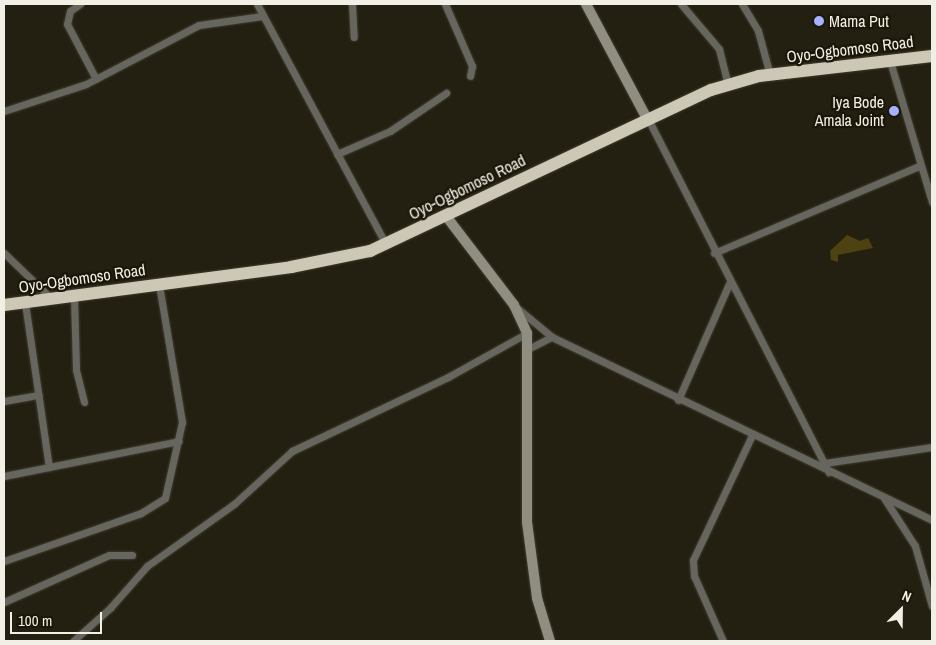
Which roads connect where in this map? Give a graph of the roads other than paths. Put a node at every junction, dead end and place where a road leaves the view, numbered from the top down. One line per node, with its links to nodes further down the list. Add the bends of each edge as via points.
1 (80, 4): 14 (street, via 70,11 67,24)
2 (257, 4): 8 (street)
3 (352, 4): 9 (street)
4 (445, 4): 13 (street, via 472,66)
5 (586, 4): 18 (main road)
6 (682, 4): 15 (street, via 719,49)
7 (742, 4): 12 (street, via 758,31)
8 (262, 16): 14 (street, via 199,25); 19 (street)
9 (354, 37)
10 (932, 56): 11 (highway, Oyo-Ogbomoso Road)
11 (890, 61): 12 (highway, Oyo-Ogbomoso Road); 20 (street)
12 (770, 75): 15 (highway, Oyo-Ogbomoso Road)
13 (470, 76)
14 (96, 79): 17 (street)
15 (728, 85): 18 (highway, Oyo-Ogbomoso Road)
16 (446, 93): 19 (street, via 390,131)
17 (4, 111)
18 (646, 117): 22 (highway, Oyo-Ogbomoso Road); 25 (street)
19 (337, 154): 23 (street)
20 (919, 166): 21 (street); 25 (street)
21 (932, 202)
22 (446, 216): 23 (highway, Oyo-Ogbomoso Road); 32 (main road)
23 (386, 246): 26 (highway, Oyo-Ogbomoso Road, via 345,258)
24 (4, 253): 29 (street)
25 (714, 253): 27 (street)
26 (159, 284): 28 (highway, Oyo-Ogbomoso Road); 41 (street, via 181,408)
27 (729, 284): 37 (street); 43 (street)
28 (74, 297): 29 (highway, Oyo-Ogbomoso Road); 39 (street, via 76,370)
29 (52, 299): 30 (highway, Oyo-Ogbomoso Road)
30 (25, 302): 31 (highway, Oyo-Ogbomoso Road); 36 (street)
31 (4, 305)
32 (514, 305): 33 (main road); 34 (street)
33 (527, 333): 35 (main road); 53 (street, via 448,377 292,451 234,504 147,566 110,608)
34 (552, 337): 35 (street); 37 (street)
35 (528, 349): 54 (main road, via 527,522 537,598)
36 (38, 395): 38 (street); 44 (street)
37 (678, 400): 40 (street)
38 (4, 401)
39 (84, 402)
40 (752, 435): 45 (street); 55 (street, via 693,560 694,576)
41 (179, 441): 44 (street); 50 (street, via 168,492 157,505)
42 (932, 447): 43 (street)
43 (825, 463): 45 (street)
44 (49, 467): 46 (street)
45 (829, 472): 47 (street)
46 (4, 476)
47 (884, 497): 48 (street); 52 (street, via 915,546)
48 (932, 520)
49 (132, 555): 51 (street, via 109,555)
50 (4, 561)
51 (4, 602)
52 (932, 606)
53 (73, 641)
54 (550, 641)
55 (723, 641)

